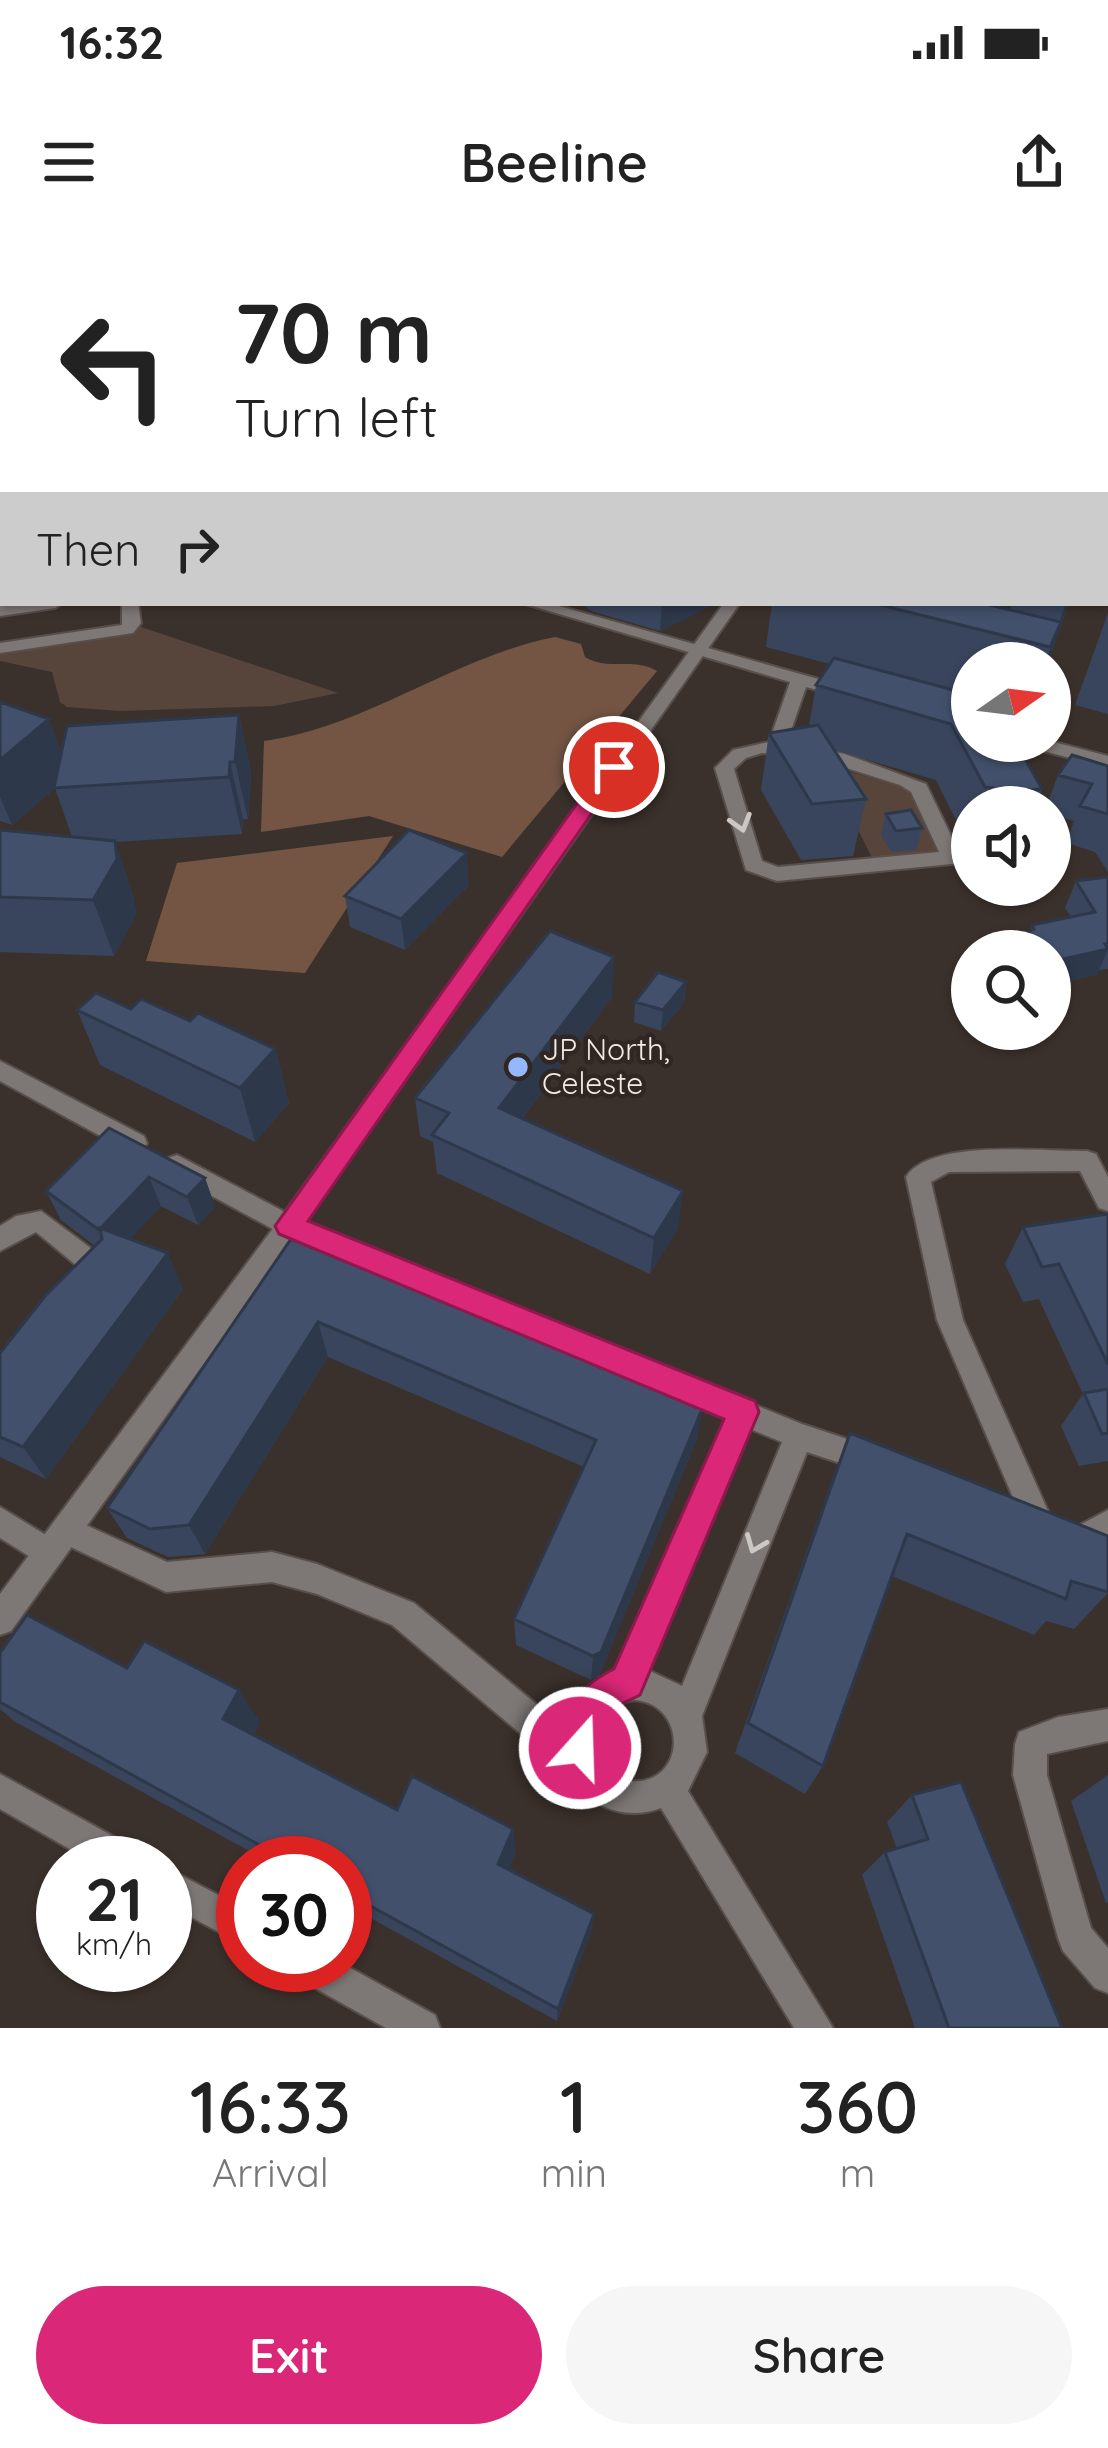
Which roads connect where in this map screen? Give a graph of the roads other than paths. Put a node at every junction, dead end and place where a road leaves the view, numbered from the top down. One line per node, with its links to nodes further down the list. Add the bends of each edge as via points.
1 (34, 606): 5 (street)
2 (130, 606): 6 (street, via 127,629)
3 (729, 606): 7 (street)
4 (561, 609): 7 (street)
5 (0, 611)
6 (0, 648)
7 (695, 653): 8 (street); 17 (street)
8 (799, 680): 9 (street); 10 (street)
9 (864, 698)
10 (777, 744): 13 (street, via 919,788); 14 (street, one-way to 14, via 740,754 724,768 753,865 762,872)
11 (1071, 752): 12 (street)
12 (1108, 762)
13 (951, 840)
14 (951, 857)
15 (0, 1070): 17 (street)
16 (1108, 1201): 24 (street, via 1087,1161 946,1162 918,1177 950,1320)
17 (289, 1226): 20 (street); 27 (street)
18 (0, 1240): 19 (street, via 41,1222 103,1272)
19 (83, 1296)
20 (743, 1412): 21 (street); 29 (street)
21 (799, 1436): 22 (street); 30 (street, one-way to 30)
22 (898, 1469)
23 (998, 1505): 24 (street)
24 (1037, 1520): 26 (street)
25 (0, 1521): 27 (street)
26 (1100, 1537)
27 (57, 1542): 28 (street); 32 (street, via 166,1577 272,1567 403,1614)
28 (0, 1620)
29 (627, 1682): 30 (street, via 661,1690); 32 (street, via 596,1697 586,1712)
30 (685, 1718): 33 (street, via 689,1757)
31 (1108, 1725): 36 (street, via 1031,1744 1030,1775 1076,1939)
32 (586, 1767): 33 (street, via 613,1795 651,1798)
33 (668, 1789): 39 (street)
34 (0, 1791): 35 (street)
35 (80, 1836)
36 (1108, 1975)
37 (356, 1992): 38 (street)
38 (415, 2026)
39 (815, 2028)

